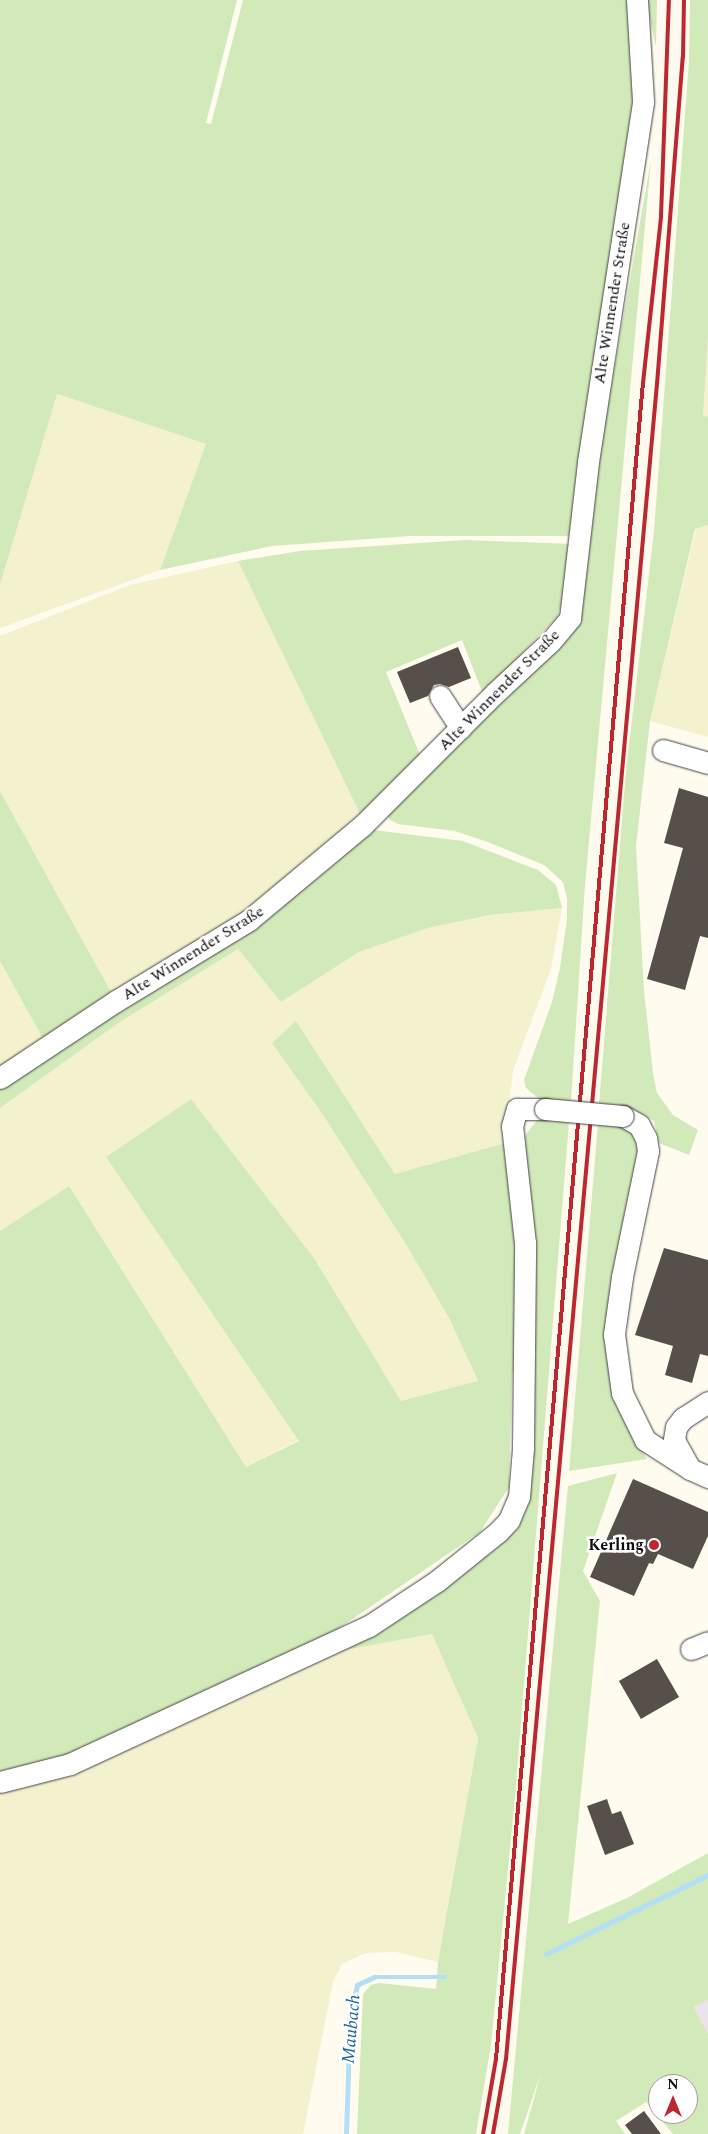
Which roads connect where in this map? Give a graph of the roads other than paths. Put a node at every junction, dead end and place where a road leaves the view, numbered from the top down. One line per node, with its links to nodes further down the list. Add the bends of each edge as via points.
1 (637, 0): 3 (street, Alte Winnender Straße, via 643,101 588,462 570,618 551,641)
2 (440, 696): 3 (street)
3 (461, 728): 6 (street, Alte Winnender Straße, via 362,826 249,920 116,1001)
4 (663, 750): 5 (street)
5 (708, 763)
6 (0, 1078)
7 (708, 1402): 8 (street, via 683,1418 676,1427 674,1445)
8 (699, 1473): 9 (street, bridge, via 645,1440 622,1393 614,1334 622,1277 648,1151 646,1138 639,1126 623,1116 517,1109 512,1126 525,1253 523,1448 519,1497 509,1520 437,1581 369,1626 70,1764)
9 (0, 1782)

